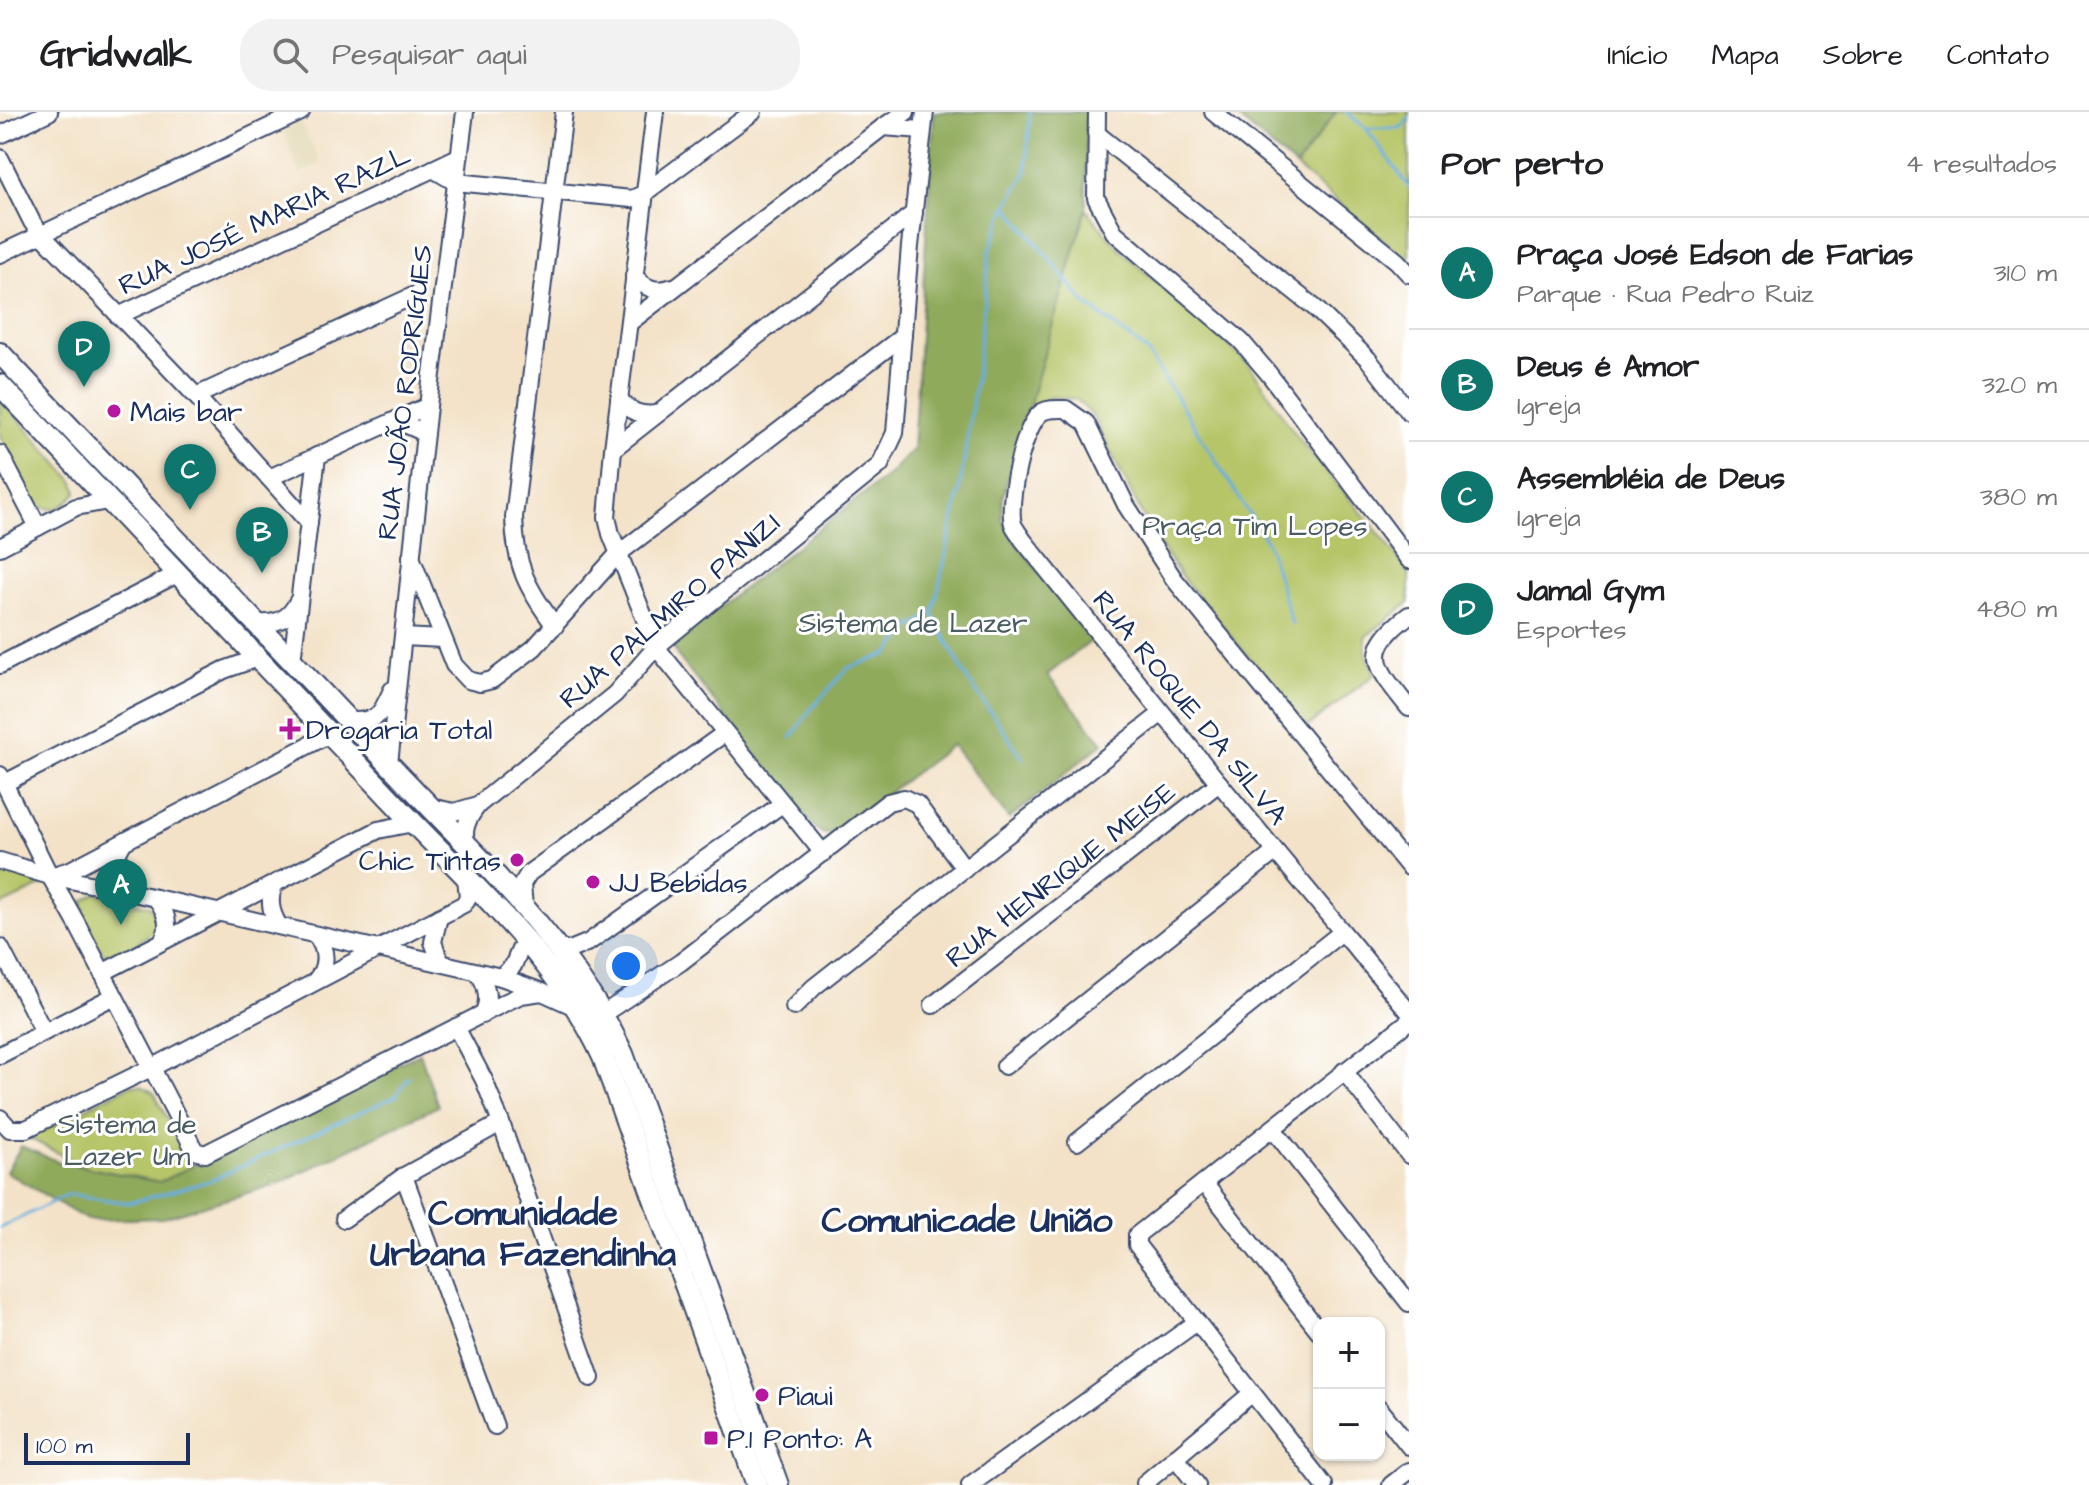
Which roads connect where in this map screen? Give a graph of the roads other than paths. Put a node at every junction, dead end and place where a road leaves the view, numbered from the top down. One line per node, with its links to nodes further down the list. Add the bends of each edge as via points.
1 (49, 112): 14 (street)
2 (301, 112): 26 (street)
3 (465, 112): 17 (street, RUA JOÃO RODRIGUES)
4 (564, 112): 23 (street)
5 (655, 112): 15 (street)
6 (753, 112): 19 (street)
7 (906, 112): 11 (street)
8 (925, 112): 12 (street)
9 (1097, 112): 13 (street)
10 (1213, 112): 30 (street)
11 (883, 127): 12 (street); 33 (street)
12 (922, 130): 25 (street)
13 (1096, 133): 16 (street); 21 (street)
14 (0, 135)
15 (649, 149): 19 (street, via 662,163); 24 (street)
16 (1123, 155): 21 (street); 46 (street, via 1314,307 1368,359)
17 (458, 157): 20 (street, RUA JOSÉ MARIA RAZL); 22 (street, RUA JOÃO RODRIGUES)
18 (0, 158): 26 (street)
19 (682, 165): 24 (street)
20 (433, 169): 22 (street, RUA JOSÉ MARIA RAZL); 36 (street, RUA JOSÉ MARIA RAZL)
21 (1096, 177): 63 (street, via 1096,198 1114,232 1241,341)
22 (455, 182): 23 (street); 32 (street, RUA JOÃO RODRIGUES)
23 (554, 192): 24 (street, via 632,199); 67 (street, via 514,517 522,575)
24 (643, 194): 31 (street)
25 (914, 213): 27 (street); 28 (street)
26 (41, 234): 29 (street); 36 (street)
27 (877, 244): 28 (street); 47 (street)
28 (910, 246): 38 (street)
29 (0, 254)
30 (1409, 274)
31 (634, 276): 33 (street, via 650,289); 37 (street)
32 (443, 282): 34 (street); 35 (street, RUA JOÃO RODRIGUES)
33 (675, 286): 37 (street)
34 (417, 294): 35 (street); 43 (street)
35 (440, 303): 45 (street, RUA JOÃO RODRIGUES)
36 (118, 316): 43 (street)
37 (629, 323): 44 (street)
38 (903, 336): 40 (street); 41 (street)
39 (0, 353): 50 (main road)
40 (870, 364): 41 (street); 61 (street)
41 (900, 370): 72 (street, RUA PALMIRO PANIZI, via 895,433 880,465)
42 (0, 385): 55 (main road)
43 (196, 396): 54 (street)
44 (619, 399): 47 (street, via 643,416); 51 (street)
45 (428, 406): 48 (street); 49 (street, RUA JOÃO RODRIGUES)
46 (1409, 412)
47 (657, 414): 51 (street)
48 (396, 420): 49 (street); 53 (street)
49 (425, 433): 62 (street, RUA JOÃO RODRIGUES)
50 (89, 449): 55 (main road, via 97,472); 68 (main road)
51 (613, 449): 61 (street, via 607,517)
52 (0, 454): 59 (street)
53 (317, 456): 54 (street); 58 (street)
54 (269, 478): 58 (street)
55 (92, 483): 56 (main road); 57 (street)
56 (108, 501): 57 (street); 64 (main road)
57 (76, 507): 59 (street)
58 (309, 523): 65 (street)
59 (38, 527): 60 (street)
60 (0, 547)
61 (618, 554): 67 (street); 72 (street)
62 (411, 557): 69 (street, RUA JOÃO RODRIGUES); 71 (street)
63 (1409, 560)
64 (177, 574): 70 (main road); 74 (street)
65 (301, 596): 68 (street, via 290,616); 73 (street)
66 (1409, 615): 77 (street, via 1385,633 1377,654 1382,674)
67 (555, 626): 71 (street, via 516,664 480,683 460,675)
68 (258, 627): 73 (main road); 75 (main road, via 258,641)
69 (403, 637): 71 (street); 76 (street, RUA JOÃO RODRIGUES)
70 (238, 638): 75 (main road); 75 (street, via 237,657)
71 (443, 639)
72 (656, 647): 80 (street); 87 (street, RUA PALMIRO PANIZI, via 615,694)
73 (292, 661): 79 (main road)
74 (0, 665)
75 (245, 665): 81 (main road); 83 (street)
76 (397, 677): 79 (street, RUA JOÃO RODRIGUES, via 376,718); 82 (street, RUA JOÃO RODRIGUES)
77 (1409, 708)
78 (1162, 713): 84 (street, RUA ROQUE DA SILVA); 97 (street, RUA ROQUE DA SILVA, via 1013,524 1024,439 1043,412 1066,409 1086,423 1126,505 1174,579); 98 (street)
79 (350, 721): 82 (main road)
80 (725, 733): 86 (street); 105 (street, via 529,873 522,884)
81 (330, 734): 85 (main road); 88 (main road, via 352,736 409,794); 92 (street)
82 (389, 764): 88 (main road)
83 (2, 779): 91 (street)
84 (1219, 783): 94 (street, RUA ROQUE DA SILVA); 126 (street, RUA HENRIQUE MEISE)
85 (385, 793): 89 (main road); 90 (street, via 387,815)
86 (782, 804): 95 (street); 114 (street)
87 (478, 805): 88 (street, via 454,812); 93 (street, via 465,827)
88 (430, 806): 93 (main road)
89 (417, 827): 90 (street); 100 (main road)
90 (378, 830): 101 (street)
91 (28, 831): 96 (street, via 16,857); 99 (street)
92 (124, 841): 99 (street); 103 (street, via 114,866)
93 (468, 848): 105 (main road)
94 (1275, 852): 110 (street, RUA ROQUE DA SILVA); 136 (street)
95 (823, 853): 98 (street, via 888,802 904,798 917,804); 130 (street, via 681,962)
96 (0, 860): 99 (street)
97 (1409, 867)
98 (965, 869): 127 (street)
99 (50, 876): 102 (street); 108 (street)
100 (466, 878): 107 (street, via 467,900); 112 (main road)
101 (275, 883): 106 (street); 109 (street, via 270,899)
102 (96, 885): 103 (street); 108 (street, via 78,896)
103 (125, 891): 104 (street)
104 (156, 898): 106 (street); 113 (street, via 167,921)
105 (526, 911): 112 (main road); 116 (main road)
106 (219, 912): 109 (street); 113 (street)
107 (439, 917): 117 (street); 118 (street, via 433,942)
108 (76, 922): 120 (street)
109 (279, 926): 111 (street)
110 (1342, 932): 129 (street, RUA ROQUE DA SILVA); 142 (street)
111 (316, 935): 117 (street); 123 (street, via 325,967)
112 (524, 940): 122 (street, via 513,966); 128 (main road)
113 (162, 941): 120 (street)
114 (589, 942): 116 (street, via 570,950); 121 (street, via 580,954)
115 (0, 947): 134 (street)
116 (556, 947): 121 (main road)
117 (378, 949): 118 (street); 123 (street)
118 (441, 963): 119 (street)
119 (477, 972): 122 (street); 131 (street, via 486,990)
120 (102, 973): 125 (street)
121 (577, 975): 130 (main road)
122 (501, 977): 124 (street)
123 (316, 980): 137 (street)
124 (542, 992): 128 (street); 131 (street, via 521,995)
125 (114, 996): 134 (street); 137 (street)
126 (933, 1005)
127 (794, 1007)
128 (576, 1008): 159 (main road, via 603,1057)
129 (1409, 1012)
130 (603, 1014): 160 (main road, via 623,1054)
131 (482, 1015): 133 (street)
132 (1409, 1021): 138 (street)
133 (456, 1027): 137 (street, via 200,1154); 140 (street)
134 (44, 1032): 135 (street)
135 (0, 1055)
136 (1005, 1066)
137 (151, 1068): 139 (street, via 26,1129 10,1129)
138 (1344, 1071): 141 (street); 143 (street)
139 (0, 1118)
140 (501, 1123): 144 (street); 150 (street)
141 (1273, 1129): 145 (street); 147 (street)
142 (1077, 1142)
143 (1409, 1155)
144 (404, 1176): 146 (street); 153 (street)
145 (1204, 1183): 148 (street, via 1136,1239); 149 (street)
146 (344, 1219)
147 (1409, 1303)
148 (1197, 1322): 151 (street); 161 (street)
149 (1313, 1323)
150 (591, 1378)
151 (1251, 1394): 155 (street); 162 (street)
152 (1385, 1416): 154 (street)
153 (495, 1426)
154 (1409, 1446)
155 (1175, 1457): 157 (street); 158 (street)
156 (1409, 1471): 163 (street)
157 (1192, 1481)
158 (1145, 1483)
159 (757, 1485)
160 (778, 1485)
161 (970, 1485)
162 (1324, 1485)
163 (1391, 1485)

